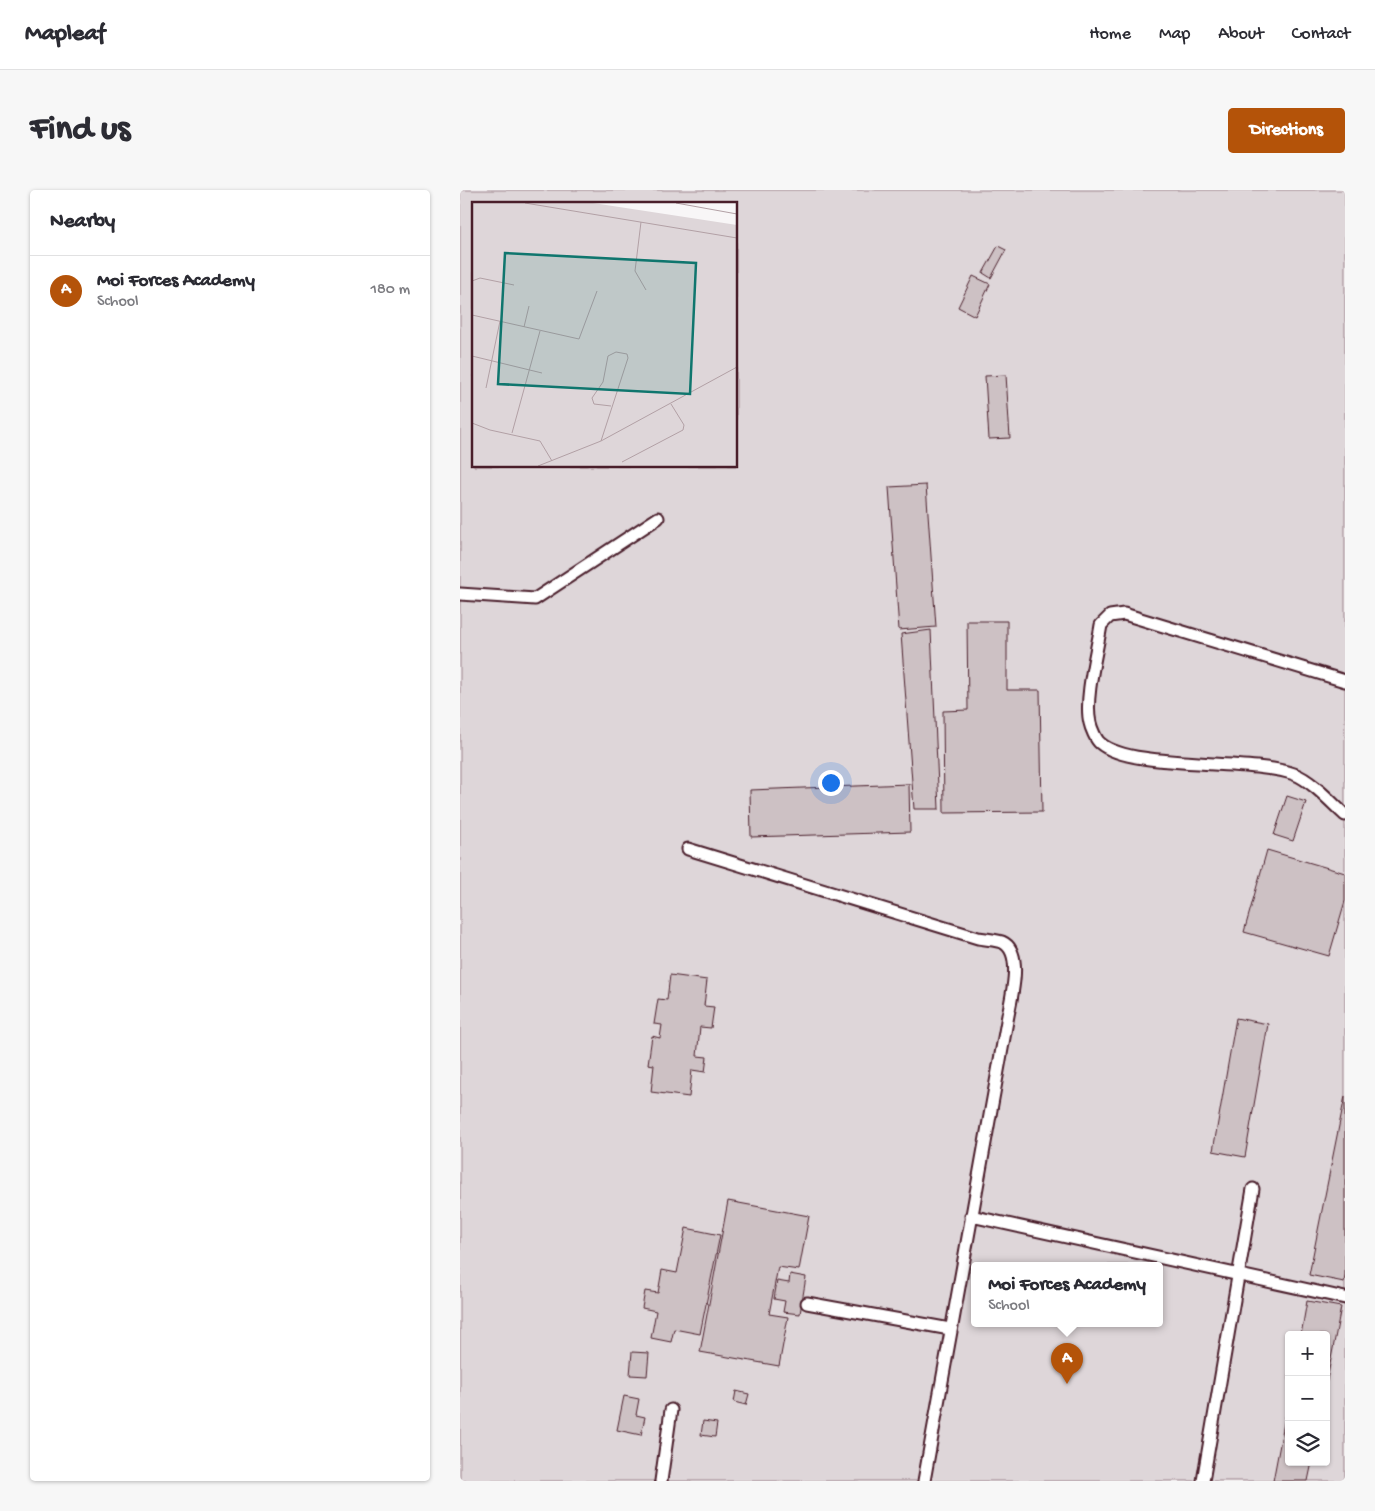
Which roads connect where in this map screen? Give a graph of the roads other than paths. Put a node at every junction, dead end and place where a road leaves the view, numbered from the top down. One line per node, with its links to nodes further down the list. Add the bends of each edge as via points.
1 (658, 518): 2 (lane, via 535,599)
2 (460, 594)
3 (1345, 681): 4 (lane, via 1124,614 1110,616 1101,625 1089,703 1090,724 1099,743 1115,751 1138,757 1275,768 1297,775)
4 (1345, 814)
5 (688, 849): 7 (lane, via 1003,943 1012,951 1014,973)
6 (1253, 1189): 8 (lane)
7 (970, 1216): 8 (lane); 11 (lane)
8 (1238, 1275): 9 (lane); 15 (lane)
9 (1345, 1298)
10 (807, 1302): 11 (lane)
11 (950, 1329): 14 (lane)
12 (671, 1410): 13 (lane)
13 (662, 1481)
14 (924, 1481)
15 (1203, 1481)

